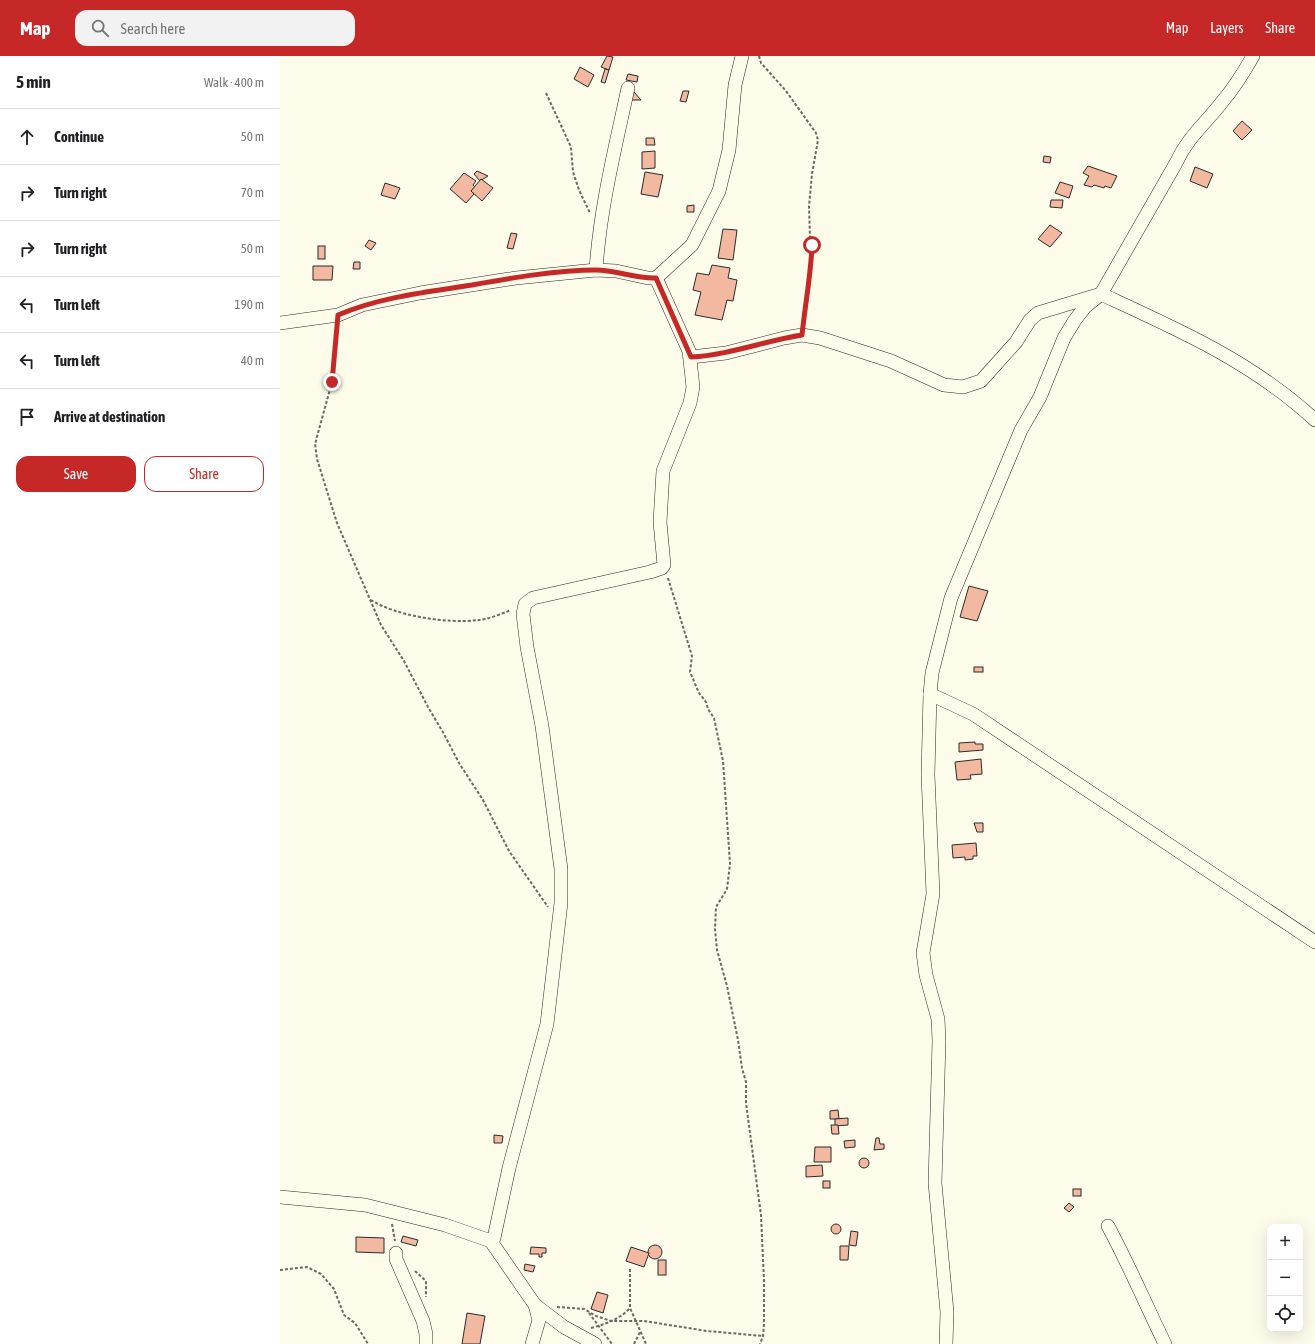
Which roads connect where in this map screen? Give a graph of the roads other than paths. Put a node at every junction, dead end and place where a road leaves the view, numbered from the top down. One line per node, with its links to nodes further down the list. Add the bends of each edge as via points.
1 (742, 56): 5 (street, via 735,85 729,150 719,191 692,245)
2 (1253, 56): 6 (street, via 1244,73 1222,102 1183,147)
3 (628, 88): 4 (street, via 603,204)
4 (596, 270): 5 (street); 7 (street, via 516,278 420,293 362,305 338,315)
5 (656, 278): 8 (street)
6 (1101, 294): 8 (street, via 1038,313 981,381 963,387 944,384 891,361 820,338 802,335 718,355); 9 (street, via 1221,351 1288,396); 10 (street, via 1085,308 1064,338 1040,397 1022,430 951,598 932,673)
7 (280, 323)
8 (691, 357): 14 (street, via 690,403 663,471 660,522 664,565 662,568 533,598 525,604 523,614 527,647 542,726 561,869 561,903 547,1024 509,1168 494,1238)
9 (1315, 420)
10 (930, 694): 11 (street, via 973,714); 20 (street, via 928,775 933,894 923,953 938,1019 940,1041 935,1183 947,1312)
11 (1315, 942)
12 (280, 1197): 14 (street, via 366,1205 445,1225)
13 (1108, 1226): 21 (street)
14 (490, 1240): 16 (street)
15 (396, 1252): 17 (street, via 396,1259 425,1326)
16 (537, 1306): 18 (street, via 539,1320); 19 (street, via 564,1328)
17 (426, 1344)
18 (532, 1344)
19 (595, 1344)
20 (946, 1344)
21 (1165, 1344)

